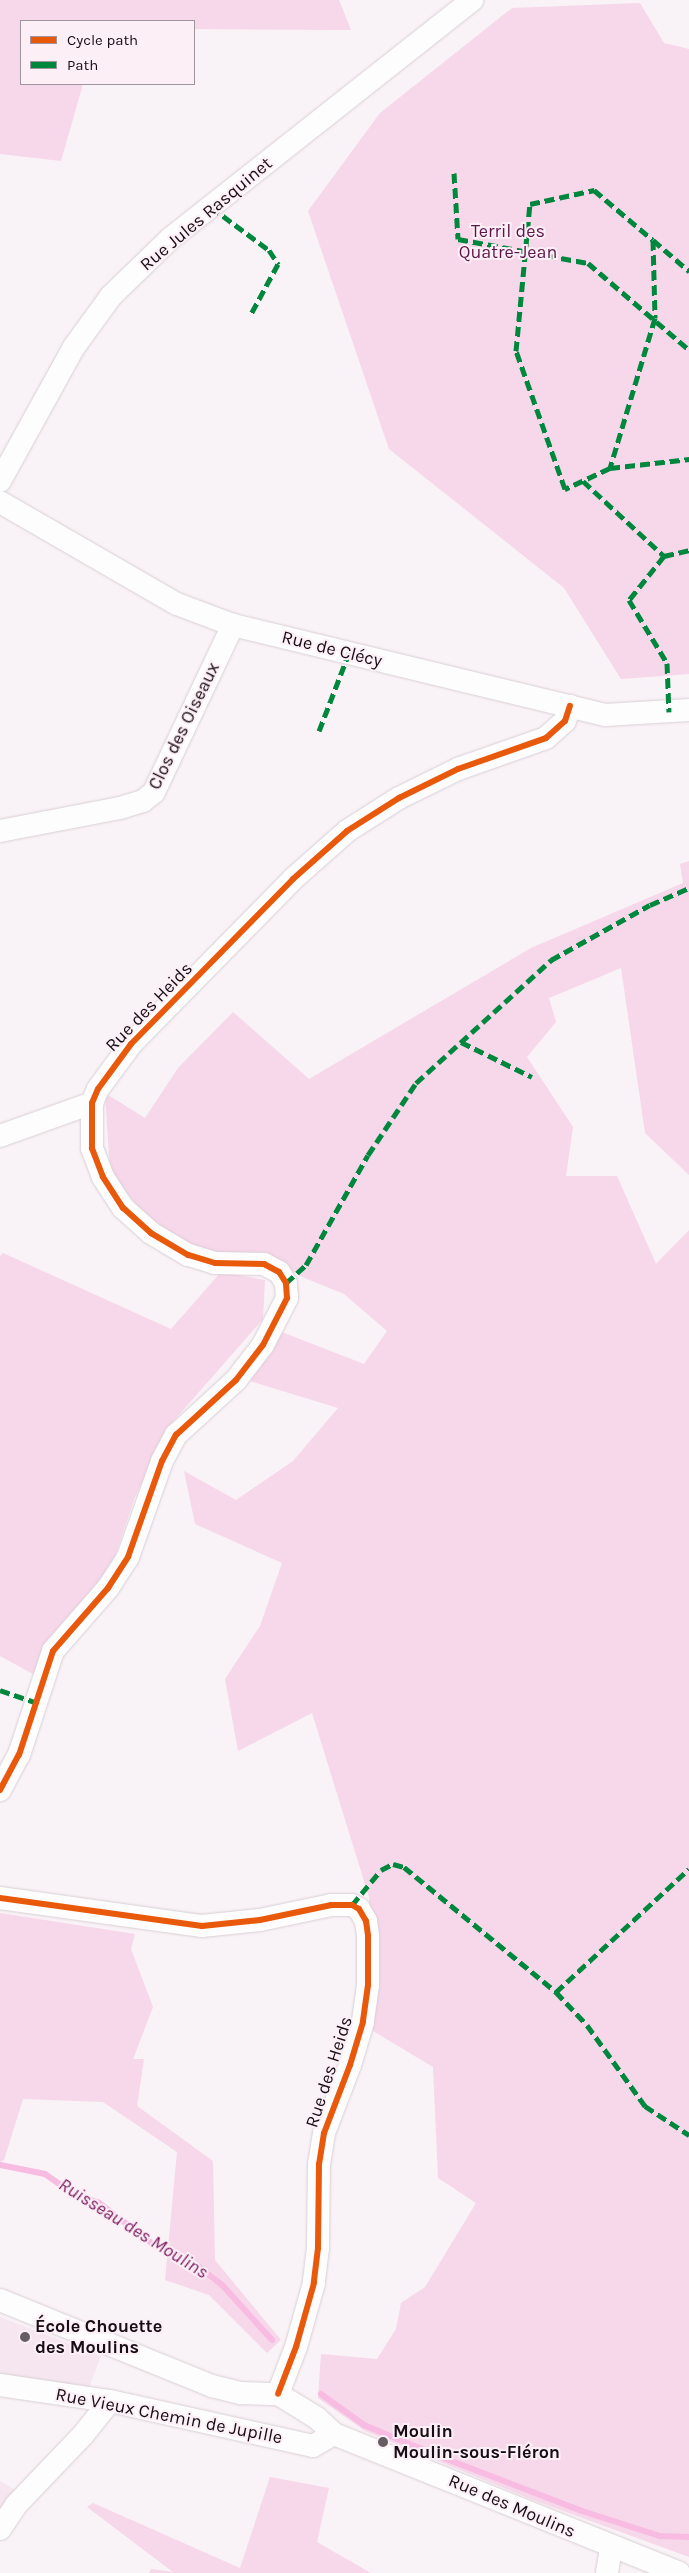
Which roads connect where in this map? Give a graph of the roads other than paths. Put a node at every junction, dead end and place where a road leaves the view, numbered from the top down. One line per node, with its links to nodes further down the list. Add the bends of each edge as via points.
1 (472, 0): 2 (street, Rue Jules Rasquinet, via 171,238 111,296 74,347)
2 (0, 481)
3 (0, 502): 4 (street, Rue de Clécy, via 177,604)
4 (233, 625): 5 (street, Rue de Clécy); 7 (street, Clos des Oiseaux, via 154,792 143,801 120,808)
5 (570, 706): 6 (street, Rue de Clécy, via 605,715); 8 (street, Rue des Heids, via 565,721 546,738 458,769 400,798 347,831 293,880 131,1044 109,1070)
6 (689, 710)
7 (0, 831)
8 (92, 1104): 9 (street); 10 (street, Rue des Heids, via 92,1148 103,1177 123,1208 151,1233 188,1255 215,1263 264,1264 279,1272 286,1283 287,1298 264,1345 236,1380 176,1435 162,1461 128,1558 108,1588 54,1651 19,1756)
9 (0, 1136)
10 (0, 1790)
11 (0, 1898): 14 (street, Rue des Heids, via 202,1926 260,1920 331,1905 352,1905 359,1909 366,1921 368,1985 363,2022 324,2133 319,2164 318,2248 314,2283 296,2347)
12 (0, 2300): 14 (street, via 212,2386 241,2393)
13 (0, 2385): 15 (street, Rue Vieux Chemin de Jupille)
14 (278, 2394): 16 (street, Rue des Moulins, via 317,2418)
15 (110, 2402): 16 (street, Rue Vieux Chemin de Jupille, via 313,2446); 17 (street, via 16,2505)
16 (334, 2434): 18 (street, Rue des Moulins)
17 (0, 2528)
18 (611, 2547): 19 (street); 20 (street, Rue des Moulins)
19 (606, 2573)
20 (679, 2573)

